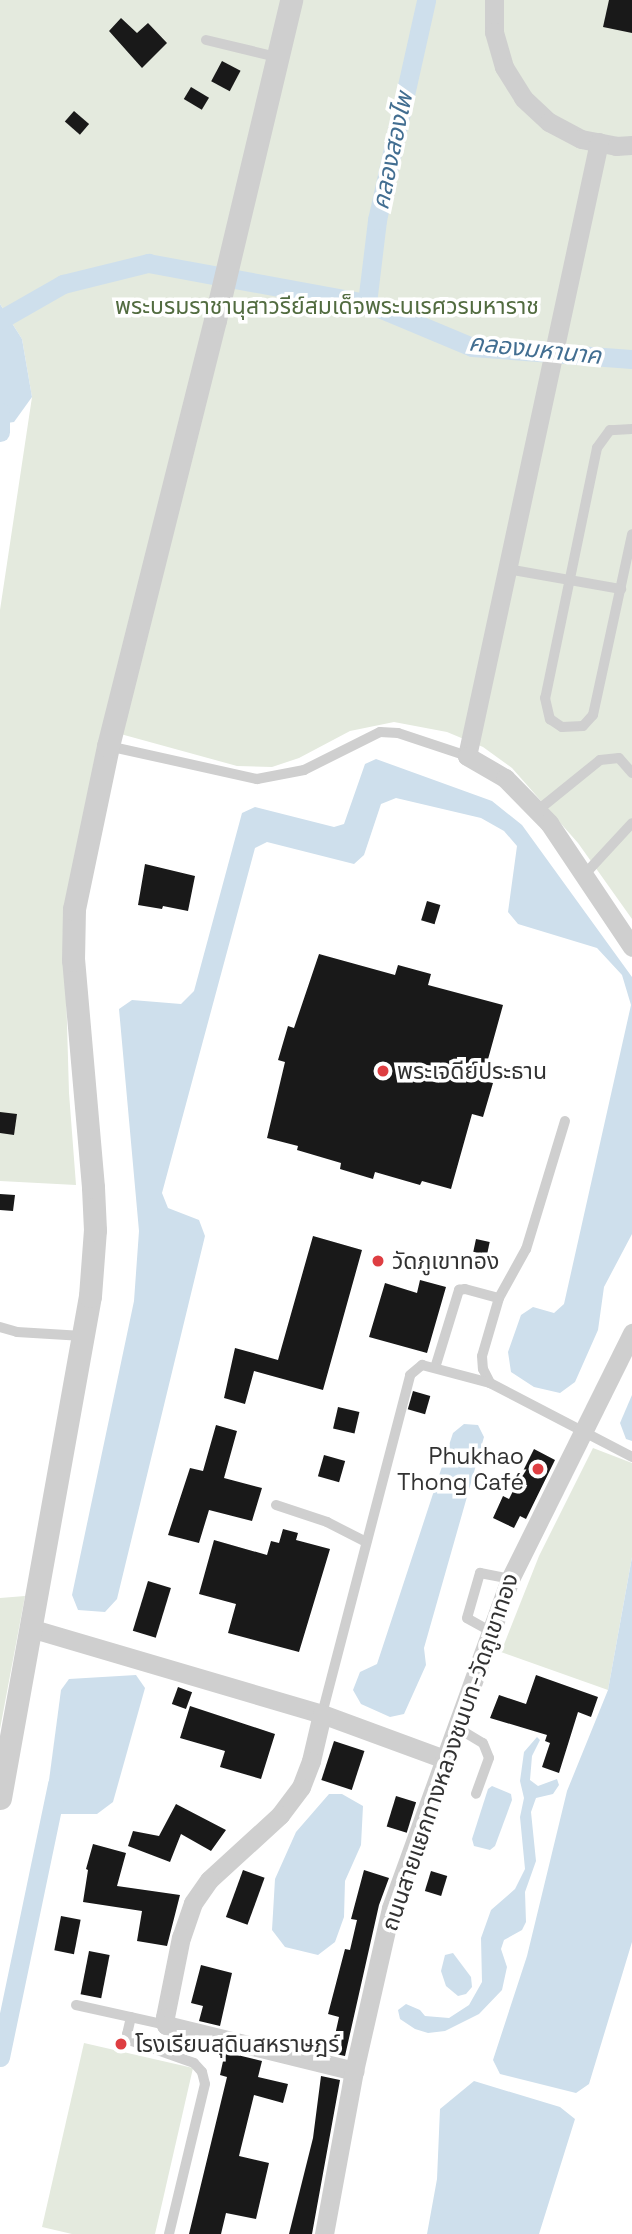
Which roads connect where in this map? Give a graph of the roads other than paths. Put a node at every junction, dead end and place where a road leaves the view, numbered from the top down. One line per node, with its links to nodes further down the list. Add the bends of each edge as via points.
1 (291, 0): 4 (street)
2 (494, 0): 5 (street, via 494,32 504,67 523,98 549,122 581,139)
3 (206, 40): 4 (lane)
4 (277, 57): 12 (street)
5 (599, 142): 6 (street); 9 (street)
6 (632, 145)
7 (632, 429): 10 (lane, via 617,428 600,441)
8 (632, 534): 11 (lane)
9 (507, 569): 10 (lane); 13 (street)
10 (570, 580): 11 (lane); 11 (lane, via 545,705 555,724 569,729 583,726 593,715)
11 (621, 589)
12 (108, 746): 13 (lane, via 257,779 304,770 380,732 398,733); 23 (street, via 75,909 73,960 94,1219)
13 (467, 757): 15 (street, via 505,778)
14 (632, 773): 15 (lane, via 619,758 600,760)
15 (537, 811): 17 (street)
16 (632, 823): 17 (lane)
17 (585, 874): 18 (street)
18 (632, 947)
19 (565, 1121): 20 (lane, via 526,1250)
20 (499, 1298): 24 (lane, via 459,1290); 25 (lane, via 482,1356)
21 (0, 1327): 23 (lane)
22 (632, 1333): 26 (street, ถนนสายแยกทางหลวงชนบท-วัดภูเขาทอง)
23 (83, 1336): 31 (street)
24 (435, 1368): 25 (lane); 29 (lane, via 422,1365 410,1375)
25 (490, 1383): 26 (lane)
26 (582, 1431): 27 (lane); 30 (street, ถนนสายแยกทางหลวงชนบท-วัดภูเขาทอง)
27 (632, 1457)
28 (276, 1505): 29 (lane, via 327,1522)
29 (366, 1542): 33 (lane)
30 (510, 1579): 32 (street, ถนนสายแยกทางหลวงชนบท-วัดภูเขาทอง); 32 (lane, via 480,1573 467,1618)
31 (30, 1628): 33 (street); 37 (street)
32 (489, 1631): 34 (street, ถนนสายแยกทางหลวงชนบท-วัดภูเขาทอง)
33 (322, 1714): 35 (street); 40 (street, via 301,1787 279,1815 209,1880 193,1903 181,1937)
34 (455, 1727): 35 (street, ถนนสายแยกทางหลวงชนบท-วัดภูเขาทอง); 36 (lane, via 483,1743 489,1758)
35 (443, 1759): 41 (street, ถนนสายแยกทางหลวงชนบท-วัดภูเขาทอง, via 391,1908)
36 (476, 1794)
37 (0, 1797)
38 (76, 2005): 39 (lane)
39 (131, 2017): 40 (lane); 42 (lane, via 129,2040 194,2063 205,2084)
40 (166, 2025): 41 (street)
41 (354, 2071): 43 (street, ถนนสายแยกทางหลวงชนบท-วัดภูเขาทอง)
42 (169, 2234)
43 (324, 2234)

